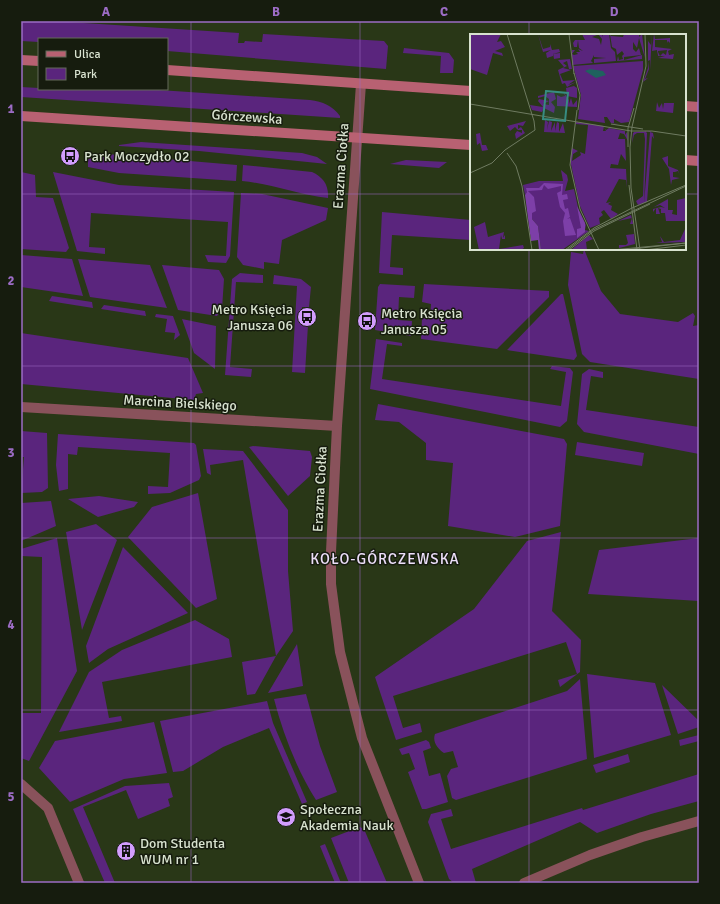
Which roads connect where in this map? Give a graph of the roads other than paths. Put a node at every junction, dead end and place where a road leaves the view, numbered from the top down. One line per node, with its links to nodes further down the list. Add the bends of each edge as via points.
1 (21, 60): 2 (main road)
2 (38, 61)
3 (168, 70): 4 (main road)
4 (361, 84): 5 (main road); 9 (street, Erazma Ciołka)
5 (470, 91)
6 (686, 106): 7 (main road)
7 (699, 107)
8 (21, 116): 9 (main road, Górczewska)
9 (357, 137): 10 (main road, Górczewska); 14 (street, Erazma Ciołka)
10 (470, 145)
11 (686, 160): 12 (main road)
12 (699, 161)
13 (21, 407): 14 (street, Marcina Bielskiego)
14 (337, 426): 18 (street, Erazma Ciołka, via 331,560 340,652 362,738)
15 (21, 784): 17 (street, via 48,808)
16 (699, 821): 19 (street, via 590,855)
17 (79, 883)
18 (418, 883)
19 (524, 883)

